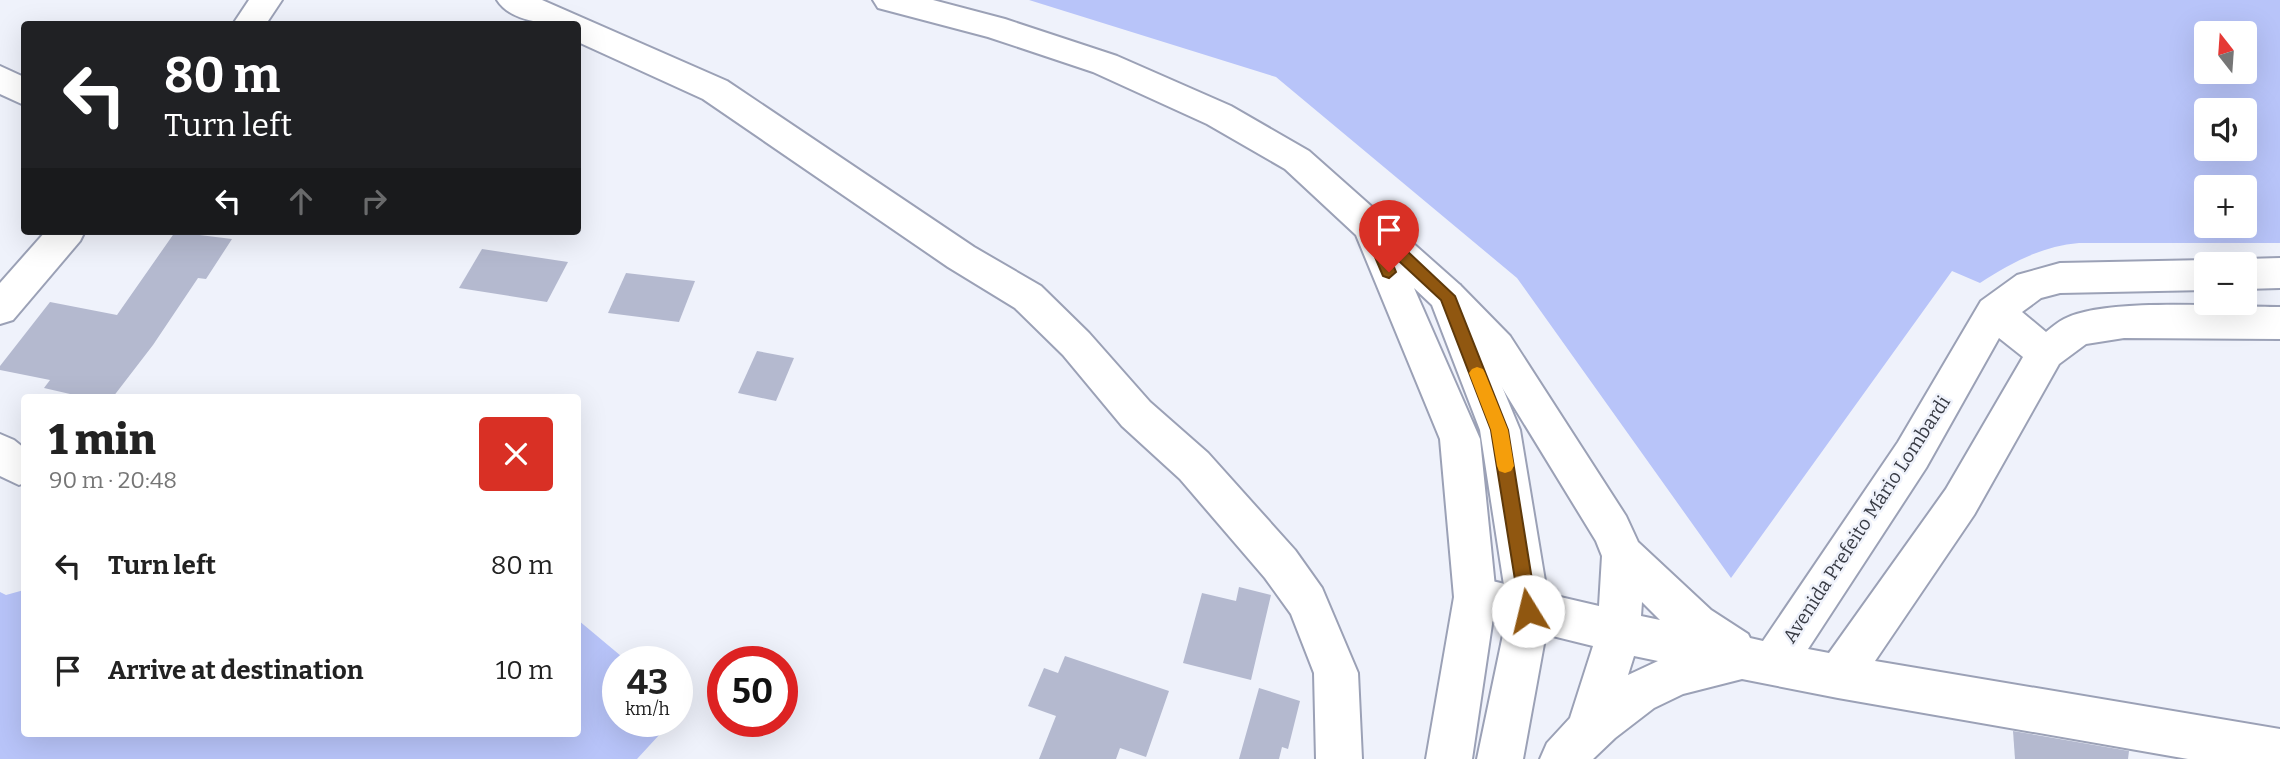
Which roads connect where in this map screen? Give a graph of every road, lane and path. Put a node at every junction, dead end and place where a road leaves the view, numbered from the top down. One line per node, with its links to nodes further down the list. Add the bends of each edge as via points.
1 (266, 0): 4 (street)
2 (513, 0): 5 (street)
3 (889, 0): 9 (street, via 995,27 1105,64 1219,115 1297,160)
4 (251, 21)
5 (561, 21)
6 (581, 30): 27 (street, via 715,90 961,257 1028,297 1136,414 1194,466 1280,564 1307,602 1336,673)
7 (0, 78): 8 (street)
8 (21, 91)
9 (1368, 224): 14 (street); 20 (street, via 1461,439)
10 (64, 235): 15 (street)
11 (2280, 273): 12 (street)
12 (2257, 274)
13 (2194, 275): 16 (street, Avenida Prefeito Mário Lombardi, via 2060,278 2030,286)
14 (1447, 296): 19 (street, via 1478,325 1513,370); 21 (street, via 1500,430)
15 (0, 309)
16 (1994, 312): 18 (street); 23 (street, Avenida Prefeito Mário Lombardi, via 1912,455)
17 (2280, 323): 18 (street, via 2124,322 2077,330)
18 (2046, 353): 24 (street, via 1961,502)
19 (1623, 556): 22 (street); 23 (street, via 1696,625)
20 (1475, 597): 21 (street); 28 (street)
21 (1528, 611): 22 (street); 29 (street)
22 (1619, 632): 23 (street); 25 (street)
23 (1761, 662): 24 (street); 25 (street, via 1702,665 1656,683 1621,704)
24 (1838, 677): 26 (street)
25 (1576, 743)
26 (2280, 752)
27 (1339, 759)
28 (1449, 759)
29 (1500, 759)

